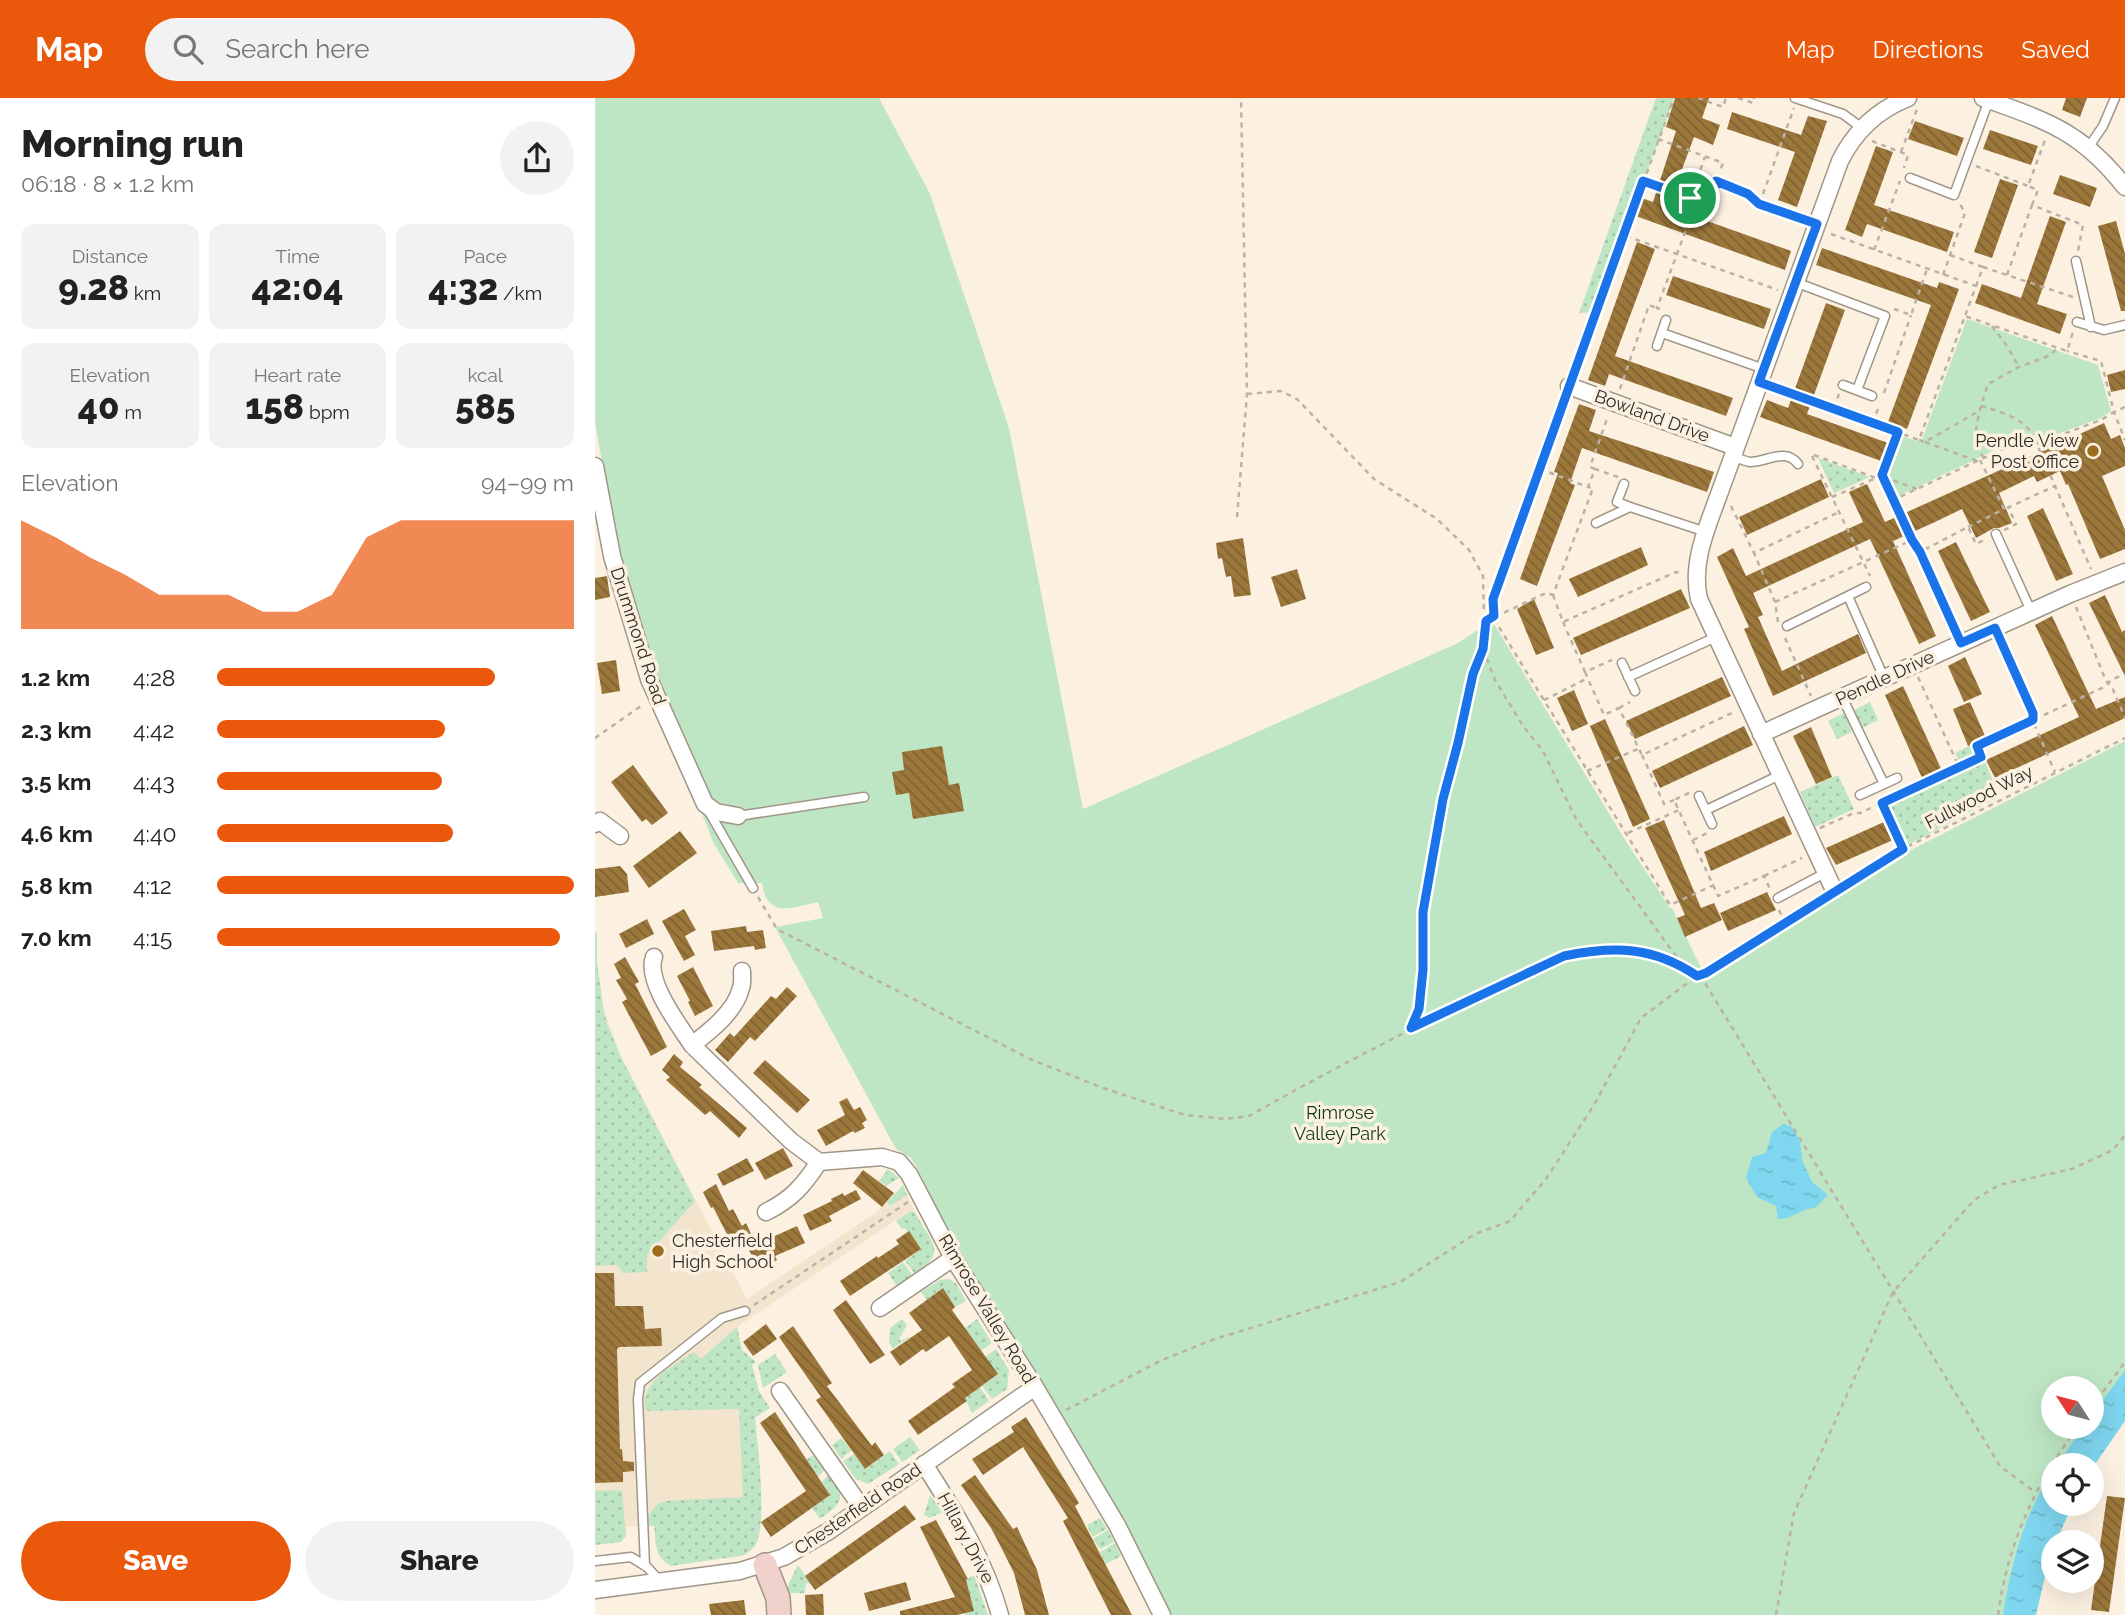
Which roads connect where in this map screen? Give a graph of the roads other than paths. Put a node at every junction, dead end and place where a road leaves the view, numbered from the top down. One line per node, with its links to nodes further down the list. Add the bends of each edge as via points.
1 (1796, 98): 5 (lane, via 1843,114)
2 (2115, 98): 6 (lane)
3 (1986, 99): 6 (street, via 2051,123); 7 (lane, via 1954,195)
4 (1913, 102): 5 (street, via 1891,105)
5 (1858, 132): 10 (street, via 1840,161)
6 (2088, 148): 9 (street)
7 (1910, 178)
8 (1716, 181): 10 (lane)
9 (2125, 187)
10 (1816, 226): 12 (street)
11 (2076, 261): 16 (lane)
12 (1793, 288): 19 (street); 22 (lane, via 1885,316)
13 (1667, 320): 17 (lane)
14 (2077, 322): 16 (lane)
15 (2125, 325): 16 (lane, via 2104,330)
16 (2091, 327)
17 (1662, 333): 18 (lane); 19 (lane)
18 (1657, 346)
19 (1762, 376): 24 (street)
20 (1843, 385): 22 (lane)
21 (1569, 386): 24 (street, Bowland Drive)
22 (1857, 390): 23 (lane)
23 (1872, 396)
24 (1734, 451): 25 (lane, Bowland Drive, via 1749,462 1787,455); 30 (street)
25 (1798, 464)
26 (595, 466): 32 (street, Drummond Road)
27 (1624, 484): 28 (lane, via 1617,502)
28 (1630, 506): 29 (lane); 30 (lane)
29 (1596, 523)
30 (1706, 532): 40 (street, via 1696,576 1699,599)
31 (1996, 534): 37 (lane)
32 (612, 556): 33 (street); 54 (street, Drummond Road, via 649,678)
33 (595, 559)
34 (2125, 572): 37 (street, Pendle Drive)
35 (1866, 587): 36 (lane)
36 (1848, 596): 38 (lane); 43 (lane)
37 (2031, 612): 39 (street, Pendle Drive)
38 (1787, 625)
39 (1995, 628): 43 (street, Pendle Drive); 46 (lane)
40 (1716, 637): 42 (lane); 47 (street)
41 (1622, 663): 42 (lane)
42 (1628, 677): 44 (lane)
43 (1884, 678): 45 (street, Pendle Drive)
44 (1635, 691)
45 (1842, 697): 47 (street, Pendle Drive); 50 (lane)
46 (2033, 717)
47 (1761, 734): 48 (street)
48 (1780, 775): 55 (lane); 60 (street)
49 (1897, 778): 50 (lane)
50 (1884, 784): 51 (lane)
51 (1860, 795)
52 (1699, 796): 55 (lane)
53 (865, 797): 56 (lane)
54 (705, 804): 56 (street, via 716,812); 61 (lane)
55 (1706, 810): 58 (lane)
56 (738, 816)
57 (595, 824): 59 (street, via 600,821)
58 (1712, 824)
59 (620, 836)
60 (1825, 873): 62 (street); 63 (lane)
61 (753, 888)
62 (1834, 891)
63 (1778, 898)
64 (654, 957): 66 (street, via 653,979)
65 (742, 971): 66 (street, via 741,989 732,1007)
66 (692, 1045): 67 (street, via 791,1141)
67 (819, 1162): 68 (street, via 795,1194); 69 (street, Rimrose Valley Road, via 882,1157 905,1167)
68 (766, 1212)
69 (953, 1258): 70 (street); 72 (street, Rimrose Valley Road)
70 (880, 1308)
71 (745, 1311): 78 (lane, via 722,1318 640,1383)
72 (1035, 1387): 74 (street, Chesterfield Road); 83 (street, Rimrose Valley Road, via 1117,1525)
73 (780, 1391): 75 (street)
74 (924, 1464): 75 (street, Chesterfield Road); 82 (street, Hillary Drive, via 973,1544)
75 (862, 1508): 77 (street, Chesterfield Road, via 803,1548)
76 (595, 1561): 78 (lane, via 631,1557)
77 (765, 1565): 79 (street, Chesterfield Road); 81 (street, via 778,1598)
78 (645, 1566): 79 (lane)
79 (660, 1582): 80 (street, Chesterfield Road)
80 (595, 1590)
81 (779, 1615)
82 (1000, 1615)
83 (1162, 1615)

